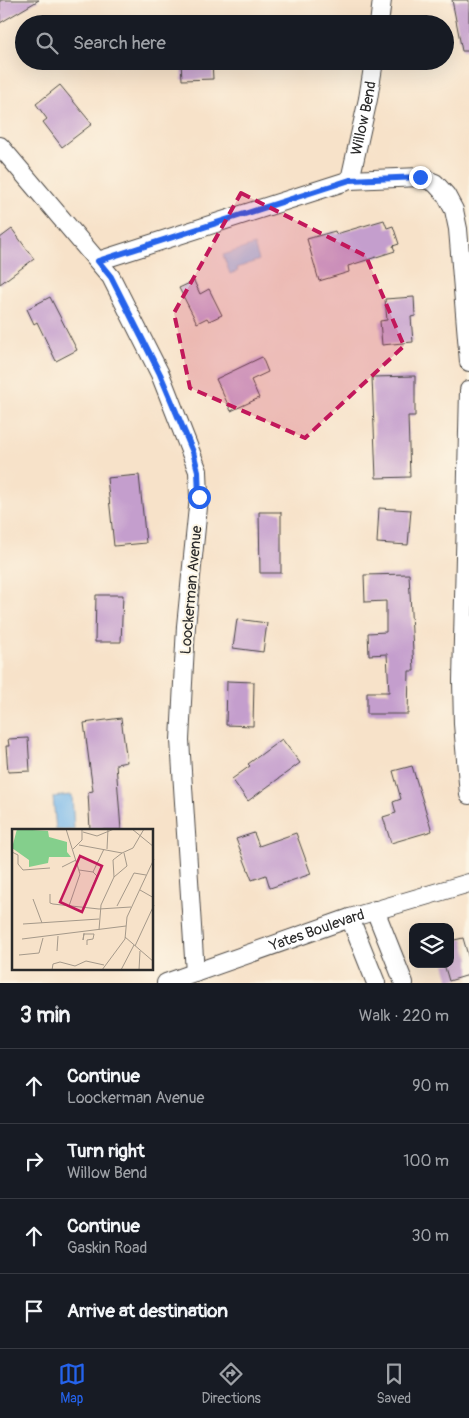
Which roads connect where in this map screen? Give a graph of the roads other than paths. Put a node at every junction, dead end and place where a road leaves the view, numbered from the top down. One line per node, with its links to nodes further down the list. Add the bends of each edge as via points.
1 (382, 0): 2 (street)
2 (380, 15)
3 (373, 70): 5 (street, Willow Bend)
4 (0, 146): 6 (street, Loockerman Avenue)
5 (350, 180): 6 (street); 7 (street, via 420,177 435,183 446,195 454,210 458,229)
6 (98, 261): 13 (street, Loockerman Avenue, via 111,277 139,329 193,452 198,471 199,497 186,626 180,740)
7 (469, 362)
8 (469, 390): 9 (street, via 462,681)
9 (469, 795)
10 (469, 883): 11 (street, Yates Boulevard)
11 (375, 910): 12 (street, Yates Boulevard); 16 (street)
12 (350, 918): 13 (street, Yates Boulevard); 15 (street)
13 (195, 973): 14 (street, Yates Boulevard)
14 (166, 983)
15 (376, 983)
16 (404, 983)

